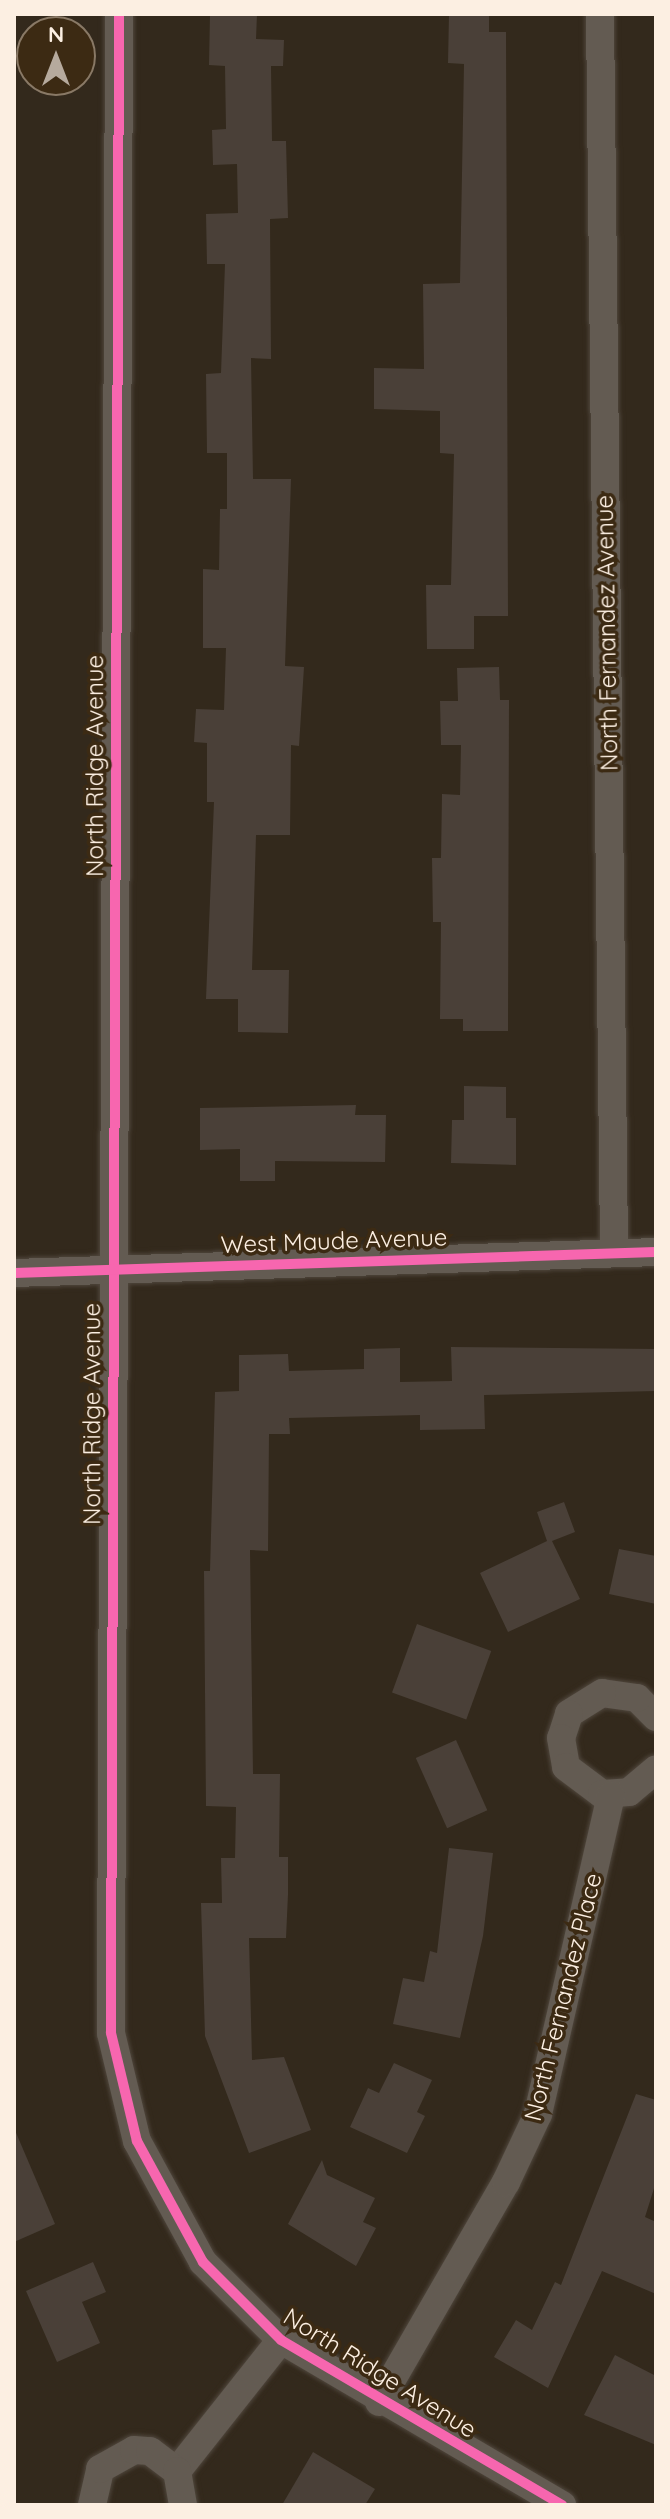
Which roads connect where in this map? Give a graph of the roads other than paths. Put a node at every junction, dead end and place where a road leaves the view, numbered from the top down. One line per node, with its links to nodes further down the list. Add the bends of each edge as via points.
1 (119, 14): 5 (street, North Ridge Avenue)
2 (600, 14): 3 (street, North Fernandez Avenue)
3 (614, 1252): 4 (street, West Maude Avenue); 5 (street, West Maude Avenue)
4 (656, 1252)
5 (112, 1269): 6 (street, West Maude Avenue); 10 (street, North Ridge Avenue, via 111,2033 137,2141 161,2194 203,2262)
6 (14, 1273)
7 (656, 1717): 9 (street, via 620,1693 589,1697 569,1714 561,1738 566,1767 585,1787)
8 (656, 1769): 9 (street, via 645,1783)
9 (611, 1795): 11 (street, North Fernandez Place, via 538,2114 506,2182)
10 (281, 2340): 11 (street, North Ridge Avenue); 12 (street)
11 (379, 2402): 15 (street, North Ridge Avenue)
12 (177, 2471): 13 (street, via 150,2451 112,2457 93,2483); 14 (street)
13 (92, 2505)
14 (183, 2505)
15 (562, 2505)

